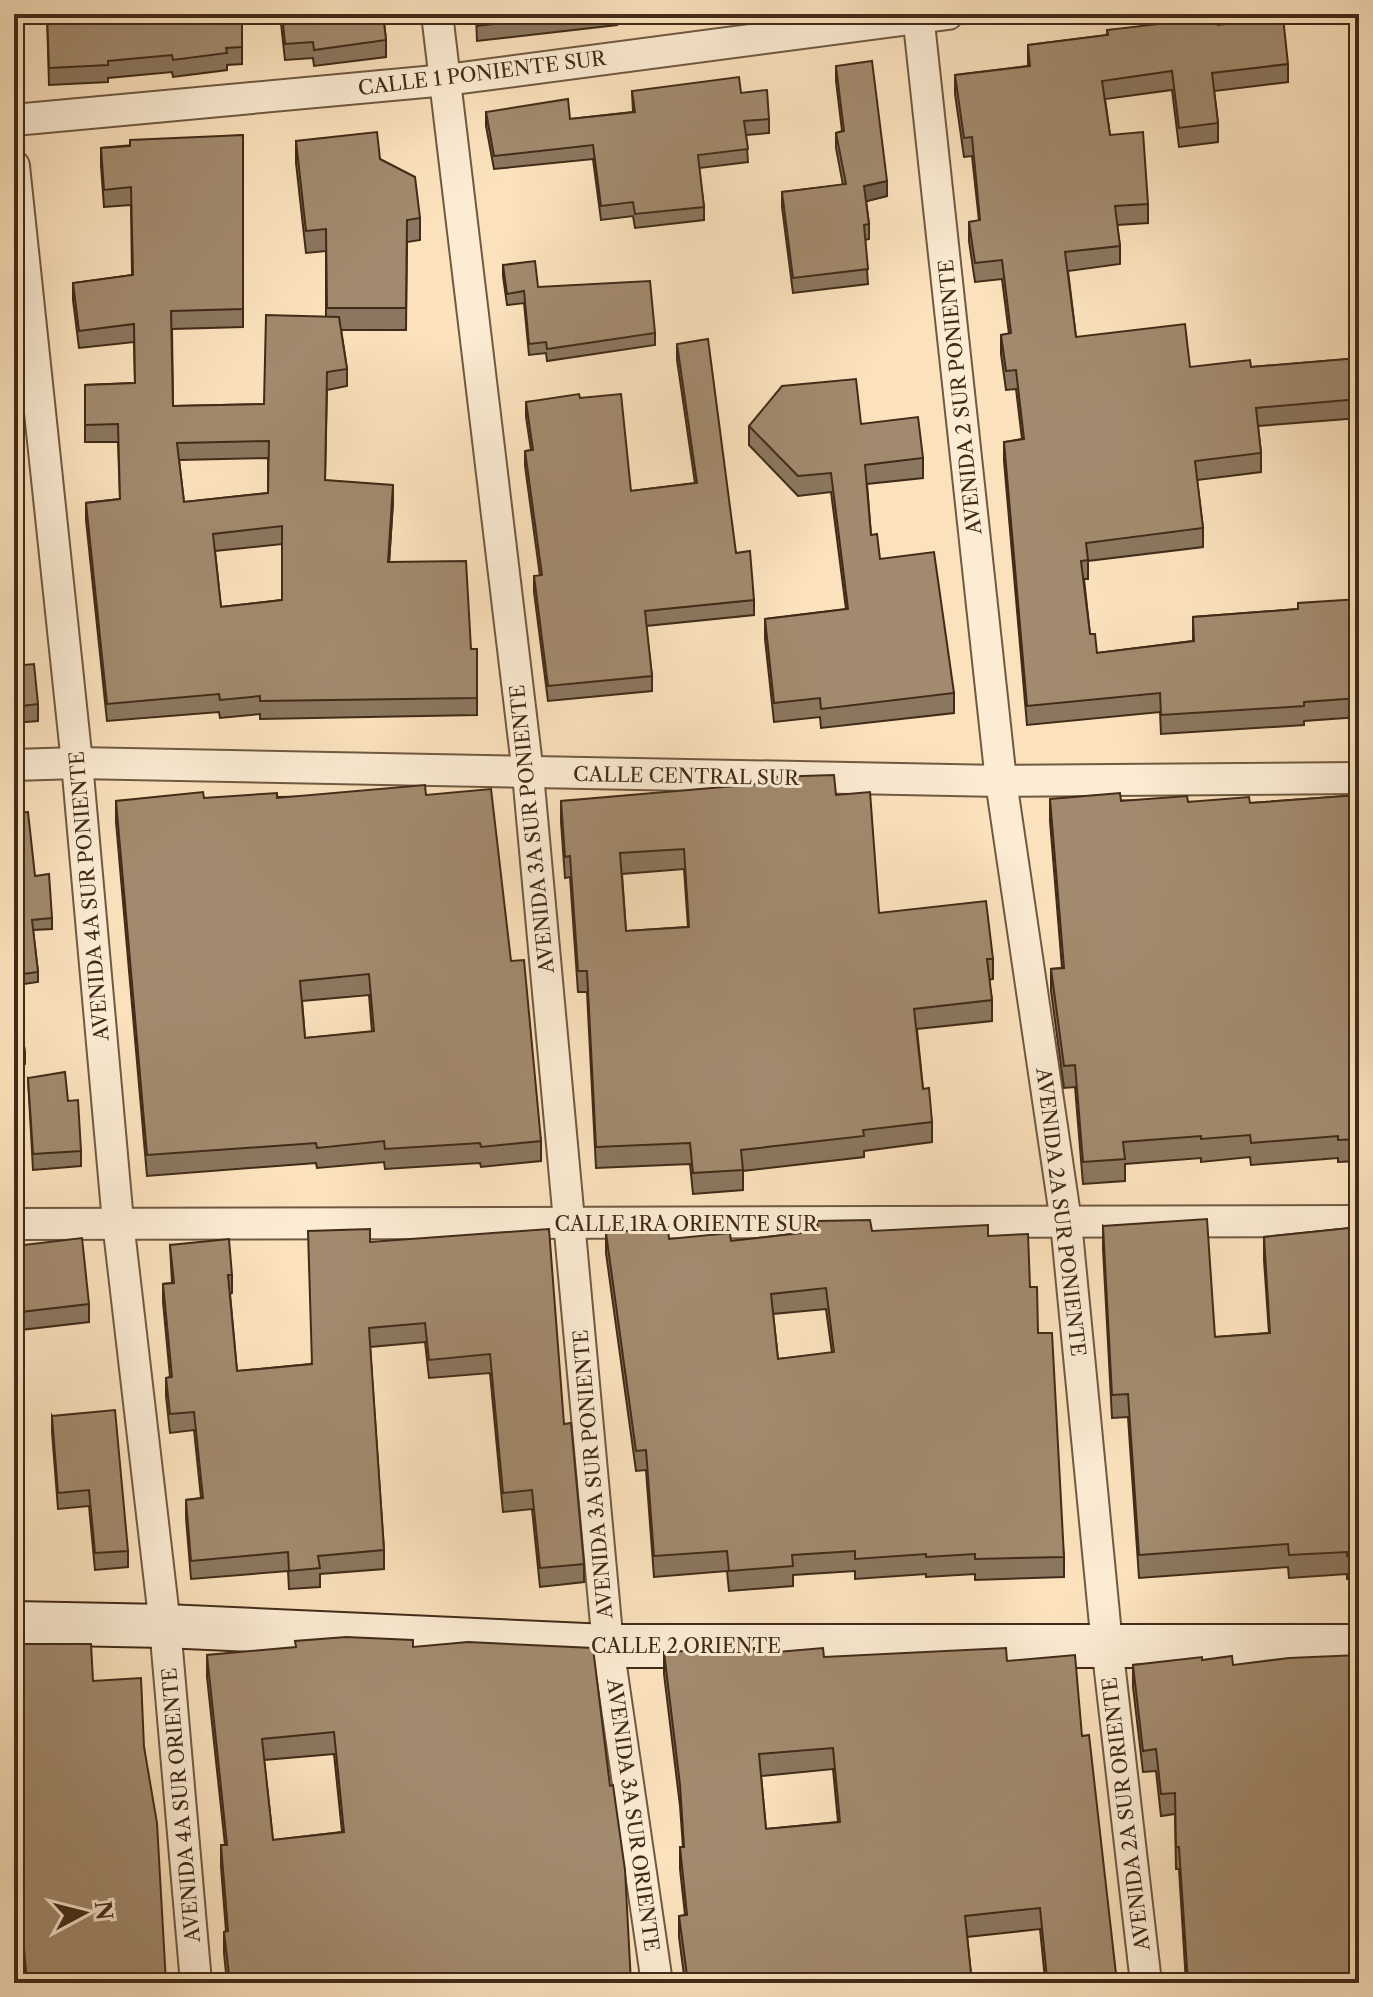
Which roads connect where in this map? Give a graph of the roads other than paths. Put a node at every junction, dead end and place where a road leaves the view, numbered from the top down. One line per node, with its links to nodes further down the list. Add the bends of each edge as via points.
1 (437, 14): 3 (street, AVENIDA 3A SUR PONIENTE)
2 (928, 15): 3 (street, CALLE 1 PONIENTE SUR); 10 (street, AVENIDA 2 SUR PONIENTE)
3 (446, 80): 4 (street, CALLE 1 PONIENTE SUR); 8 (street, AVENIDA 3A SUR PONIENTE)
4 (14, 120)
5 (14, 166): 6 (street, AVENIDA 4A SUR PONIENTE)
6 (77, 763): 7 (street, CALLE CENTRAL SUR); 8 (street, CALLE CENTRAL SUR); 12 (street, AVENIDA 4A SUR PONIENTE)
7 (14, 765)
8 (528, 774): 10 (street, CALLE CENTRAL SUR); 15 (street, AVENIDA 3A SUR PONIENTE)
9 (1359, 778): 10 (street, CALLE CENTRAL SUR)
10 (1001, 781): 13 (street, AVENIDA 2A SUR PONIENTE)
11 (1359, 1221): 13 (street, CALLE 1RA ORIENTE SUR)
12 (118, 1222): 14 (street, CALLE 1RA ORIENTE SUR); 15 (street, CALLE 1RA ORIENTE SUR); 17 (street, AVENIDA 4A SUR PONIENTE)
13 (1066, 1222): 15 (street, CALLE 1RA ORIENTE SUR); 18 (street, AVENIDA 2A SUR PONIENTE)
14 (14, 1224)
15 (571, 1225): 19 (street, AVENIDA 3A SUR PONIENTE)
16 (14, 1623): 17 (main road, CALLE 2 ORIENTE)
17 (165, 1626): 19 (main road, CALLE 2 ORIENTE); 21 (street, AVENIDA 4A SUR ORIENTE)
18 (1107, 1645): 19 (main road, CALLE 2 ORIENTE); 20 (main road, CALLE 2 ORIENTE); 23 (street, AVENIDA 2A SUR ORIENTE)
19 (608, 1646): 22 (street, AVENIDA 3A SUR ORIENTE)
20 (1359, 1646)
21 (196, 1983)
22 (657, 1983)
23 (1146, 1983)

